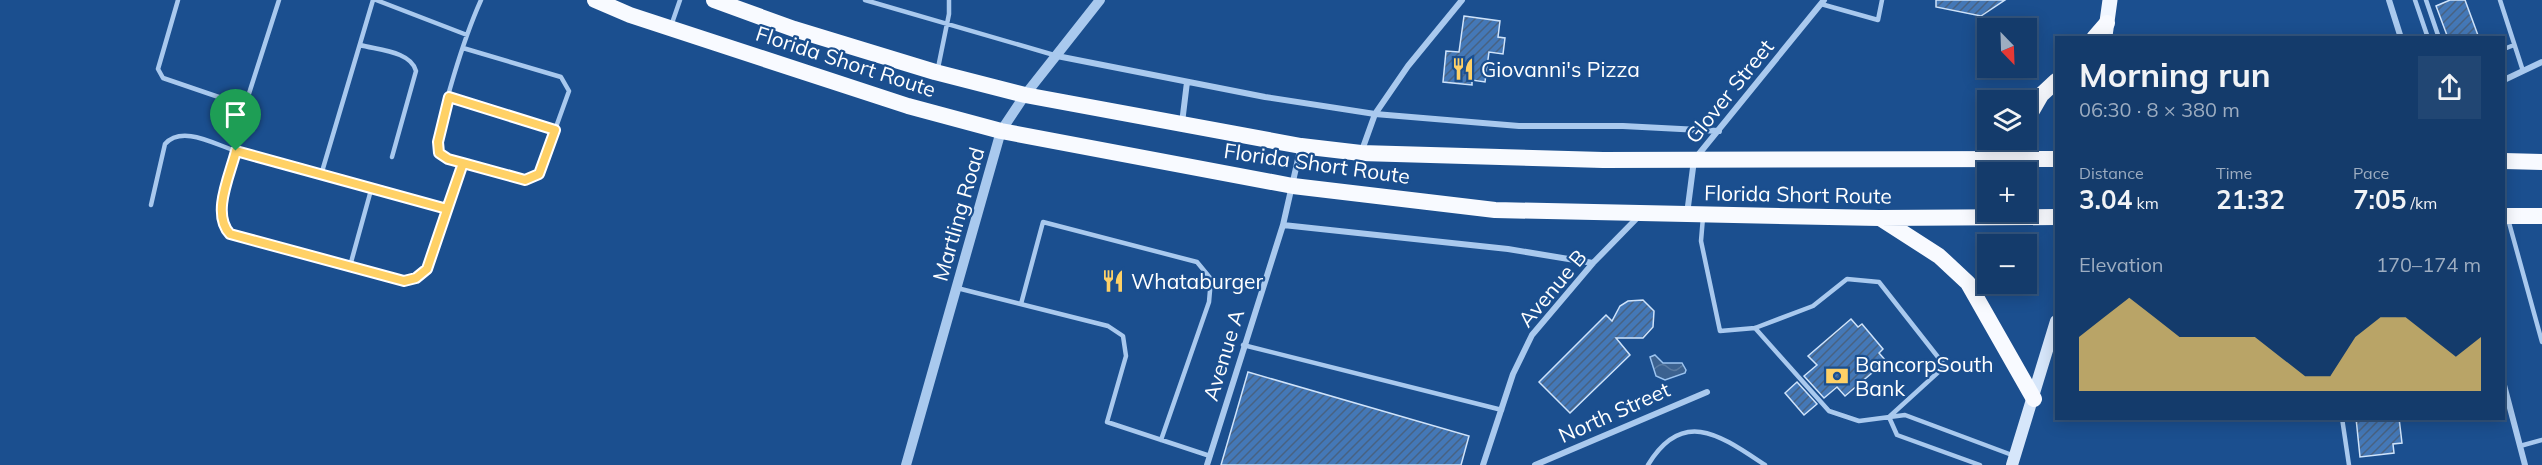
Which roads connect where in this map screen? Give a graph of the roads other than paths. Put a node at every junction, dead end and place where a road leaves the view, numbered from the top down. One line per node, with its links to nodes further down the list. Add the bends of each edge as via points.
1 (178, 0): 40 (lane, via 158,69 160,75)
2 (279, 0): 40 (lane)
3 (374, 0): 22 (lane); 26 (lane)
4 (481, 0): 22 (lane)
5 (595, 0): 20 (highway, Florida Short Route)
6 (680, 0): 20 (lane)
7 (714, 0): 33 (highway, Florida Short Route)
8 (865, 0): 19 (lane)
9 (949, 0): 19 (lane)
10 (1100, 0): 30 (street, Martling Road)
11 (1462, 0): 41 (street)
12 (1882, 0): 18 (lane, via 1878,20)
13 (2110, 0): 21 (main road)
14 (2389, 0): 23 (street)
15 (2415, 0): 24 (lane)
16 (2426, 0): 25 (lane)
17 (2500, 0): 27 (lane)
18 (1822, 2): 45 (street, Glover Street)
19 (947, 26): 30 (lane); 33 (lane)
20 (670, 28): 44 (highway, Florida Short Route, via 908,106)
21 (2108, 33)
22 (467, 35): 28 (lane)
23 (2400, 36)
24 (2427, 36)
25 (2438, 36)
26 (360, 45): 50 (lane, via 407,58 414,64 416,71); 57 (lane)
27 (2514, 45): 29 (lane); 32 (lane)
28 (463, 48): 38 (lane); 43 (lane, via 561,77 569,91)
29 (2505, 49)
30 (1057, 56): 35 (street); 37 (street, Martling Road)
31 (2542, 62): 32 (street)
32 (2523, 71): 34 (street)
33 (938, 73): 37 (highway, Florida Short Route)
34 (2505, 80)
35 (1187, 82): 41 (street); 42 (street)
36 (2055, 82): 39 (highway)
37 (1025, 95): 42 (highway, Florida Short Route); 44 (street, Martling Road)
38 (449, 97): 43 (lane); 56 (lane, via 439,153)
39 (2037, 102)
40 (245, 106): 48 (lane)
41 (1375, 114): 45 (street, via 1519,126); 49 (street)
42 (1182, 124): 46 (highway, Florida Short Route)
43 (555, 130): 56 (lane, via 539,174 533,179)
44 (1001, 131): 58 (highway, Florida Short Route); 71 (street, Martling Road)
45 (1719, 131): 52 (street, Glover Street)
46 (1301, 146): 49 (highway, Florida Short Route); 58 (street, Avenue A)
47 (2002, 150): 53 (highway)
48 (236, 151): 57 (lane); 60 (lane, via 183,134 172,137 165,144); 70 (lane, via 220,216 223,228 230,234)
49 (1361, 153): 52 (highway, Florida Short Route)
50 (392, 157)
51 (2055, 159): 53 (highway, Florida Short Route)
52 (1694, 160): 53 (highway, Florida Short Route); 63 (street, Glover Street)
53 (1992, 160)
54 (2505, 161): 55 (highway)
55 (2542, 162)
56 (463, 163): 61 (lane)
57 (321, 175): 59 (lane)
58 (1293, 186): 62 (highway, Florida Short Route, via 1495,210); 68 (street, Avenue A)
59 (372, 189): 61 (lane); 70 (lane)
60 (151, 205)
61 (447, 209): 70 (lane, via 427,269 416,278 404,281)
62 (1642, 213): 63 (highway, Florida Short Route); 69 (street, Avenue B)
63 (1695, 215): 67 (highway, Florida Short Route); 74 (lane, via 1720,331)
64 (2505, 216): 65 (highway); 75 (lane)
65 (2542, 216)
66 (2055, 217): 67 (highway, Florida Short Route)
67 (1879, 218): 79 (highway, via 1939,256 1968,283)
68 (1282, 225): 69 (street, via 1508,249); 76 (street, Avenue A)
69 (1593, 263): 80 (street, Avenue B, via 1532,335 1513,374)
70 (350, 266)
71 (957, 288): 72 (lane); 89 (street, Martling Road)
72 (1021, 304): 83 (lane, via 1108,326 1123,336 1126,356 1107,422); 83 (lane, via 1042,222 1197,262 1211,279 1209,302)
73 (2055, 325): 79 (main road)
74 (1755, 328): 81 (lane, via 1829,411 1859,421); 81 (lane, via 1813,306 1847,279 1879,282 1945,366)
75 (2542, 342)
76 (1244, 345): 80 (lane); 86 (street, Avenue A)
77 (2505, 389): 85 (street)
78 (1707, 392): 88 (street, North Street)
79 (2034, 399): 87 (main road)
80 (1502, 410): 91 (street, Avenue B)
81 (1889, 417): 87 (lane, via 1905,415); 94 (lane, via 1897,435)
82 (2342, 420): 95 (lane)
83 (1161, 440): 86 (lane)
84 (2542, 440): 85 (lane)
85 (2520, 446): 96 (street)
86 (1210, 456): 90 (street, Avenue A)
87 (2013, 461)
88 (1539, 464)
89 (906, 465)
90 (1207, 465)
91 (1483, 465)
92 (1648, 465): 93 (lane, via 1660,446 1693,431 1709,432)
93 (1765, 465)
94 (1980, 465)
95 (2349, 465)
96 (2525, 465)

